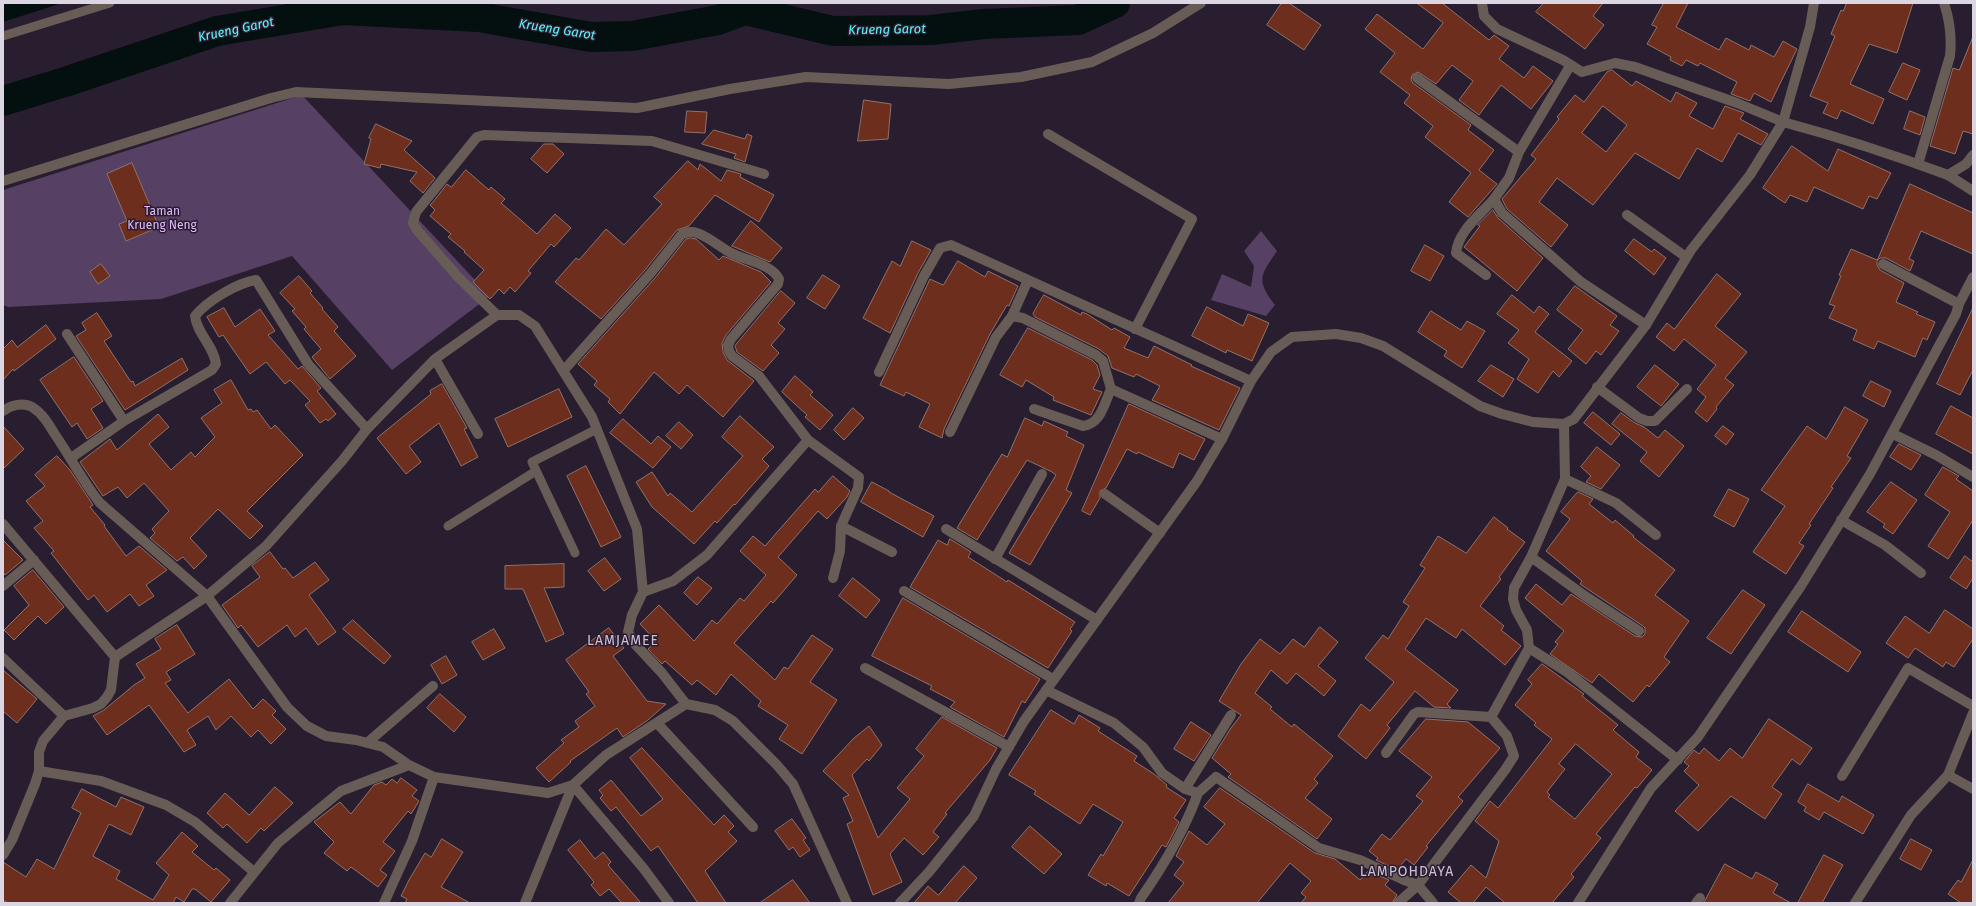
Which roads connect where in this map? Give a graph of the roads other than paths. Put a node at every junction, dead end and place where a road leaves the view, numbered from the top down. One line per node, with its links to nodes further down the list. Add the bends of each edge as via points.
1 (110, 3): 6 (lane)
2 (1201, 3): 16 (street, via 1153,33 1092,62 1021,76 949,84 806,77 637,108 296,92)
3 (1482, 3): 7 (street, via 1484,16 1496,29 1563,60)
4 (1814, 3): 9 (street)
5 (1944, 3): 13 (street, via 1952,39 1950,56)
6 (3, 36)
7 (1570, 66): 9 (street, via 1582,72 1615,63 1635,67); 11 (street)
8 (1417, 78): 11 (street)
9 (1783, 122): 13 (street, via 1830,134); 20 (street, via 1750,175)
10 (1048, 134): 29 (street, via 1192,219)
11 (1519, 152): 18 (street, via 1509,178)
12 (1973, 155): 15 (street, via 1966,164)
13 (1918, 164): 15 (street)
14 (764, 174): 26 (street, via 652,141 484,135 477,137 416,212 413,223 458,277)
15 (1948, 175): 17 (street)
16 (3, 181)
17 (1973, 191)
18 (1494, 199): 22 (street, via 1457,242 1456,253); 28 (street, via 1502,214 1581,282)
19 (1626, 215): 20 (street)
20 (1686, 257): 28 (street)
21 (1883, 264): 25 (street)
22 (1486, 275)
23 (1973, 277): 25 (street)
24 (1028, 280): 27 (street); 29 (street); 33 (street, via 951,245 940,248)
25 (1959, 304): 46 (street)
26 (497, 315): 31 (street); 32 (street, via 520,315 535,326)
27 (1012, 316): 36 (street, via 1022,318 1096,355 1103,361); 44 (street, via 996,337)
28 (1646, 325): 35 (street)
29 (1135, 329): 34 (street)
30 (67, 334): 40 (street)
31 (435, 358): 42 (street); 45 (street)
32 (564, 370): 43 (street); 48 (street, via 650,274 682,234 697,233 732,254 752,260 777,274 778,284 731,340 728,345 729,351 759,376)
33 (878, 372)
34 (1251, 381): 41 (street, via 1271,352 1292,337 1336,334 1361,338 1383,346 1488,408 1533,422); 47 (street)
35 (1597, 387): 37 (street, via 1639,418 1647,421 1655,421); 41 (street, via 1574,418)
36 (1110, 389): 38 (street, via 1098,420 1091,426 1083,426); 47 (street)
37 (1687, 389)
38 (1034, 409)
39 (3, 411): 49 (street, via 20,404 31,406 40,413)
40 (124, 421): 42 (street, via 212,370 216,364 215,356 196,324 195,316 238,284 256,280 308,364); 49 (street)
41 (1564, 424): 53 (street)
42 (367, 429): 72 (street, via 266,546)
43 (597, 429): 50 (lane, via 532,462); 71 (street, via 637,529)
44 (950, 432)
45 (478, 434)
46 (1893, 434): 52 (street); 55 (street)
47 (1222, 439): 60 (street, via 1197,481)
48 (808, 440): 58 (street, via 859,477 858,488); 71 (street, via 707,555 673,581)
49 (71, 458): 72 (street, via 100,503)
50 (536, 471): 57 (lane); 63 (lane)
51 (1042, 474): 65 (street)
52 (1973, 476)
53 (1566, 479): 61 (street, via 1616,503); 64 (street)
54 (1104, 494): 60 (street)
55 (1841, 520): 67 (street, via 1885,545); 92 (street, via 1801,586 1698,737)
56 (3, 524): 66 (street)
57 (448, 526)
58 (841, 526): 62 (street); 68 (street, via 840,551)
59 (946, 529): 65 (street)
60 (1160, 533): 73 (street)
61 (1656, 535)
62 (892, 552)
63 (575, 553)
64 (1531, 556): 74 (street, via 1585,596); 75 (street, via 1514,588 1512,599 1527,630)
65 (995, 558): 73 (street)
66 (34, 560): 69 (street); 77 (street)
67 (1921, 573)
68 (833, 578)
69 (3, 586)
70 (904, 591): 79 (street)
71 (643, 592): 82 (street, via 632,614 628,632 634,644 662,673)
72 (207, 596): 77 (street); 89 (street, via 287,707 307,726 326,736)
73 (1097, 620): 79 (street)
74 (1639, 631)
75 (1529, 648): 87 (street); 92 (street, via 1567,672)
76 (3, 658): 86 (street)
77 (115, 658): 86 (street, via 111,690 102,704)
78 (865, 668): 90 (street)
79 (1053, 680): 81 (street)
80 (433, 686): 89 (street)
81 (1046, 690): 90 (street); 100 (street, via 1114,723 1143,747 1162,773)
82 (686, 704): 88 (street); 110 (street, via 715,710 732,721 793,784)
83 (1973, 706): 96 (street, via 1908,668)
84 (1973, 713): 95 (street)
85 (1231, 715): 100 (street)
86 (64, 716): 94 (street, via 43,741 39,752)
87 (1491, 717): 91 (street, via 1418,712); 105 (street, via 1507,736 1514,756)
88 (657, 723): 98 (street, via 606,755); 102 (street)
89 (367, 743): 93 (street, via 383,747)
90 (1009, 747): 111 (street, via 974,816 929,872)
91 (1386, 753)
92 (1678, 760): 115 (street, via 1651,788)
93 (410, 765): 97 (street); 104 (street, via 341,791 278,843)
94 (39, 771): 103 (street, via 12,840); 104 (street, via 101,781 166,805 195,822)
95 (1948, 775): 99 (street); 116 (street, via 1911,815)
96 (1842, 776)
97 (434, 777): 98 (street, via 548,794); 107 (street, via 412,841)
98 (573, 785): 108 (street); 109 (street, via 644,869)
99 (1973, 788)
100 (1184, 789): 101 (street)
101 (1198, 793): 105 (street, via 1216,777 1319,848 1360,860); 112 (street, via 1187,823 1165,864)
102 (753, 827)
103 (3, 855)
104 (254, 872): 106 (street)
105 (1418, 884): 113 (street); 114 (street)
106 (230, 903)
107 (384, 903)
108 (525, 903)
109 (669, 903)
110 (847, 903)
111 (900, 903)
112 (1139, 903)
113 (1398, 903)
114 (1433, 903)
115 (1578, 903)
116 (1855, 903)

